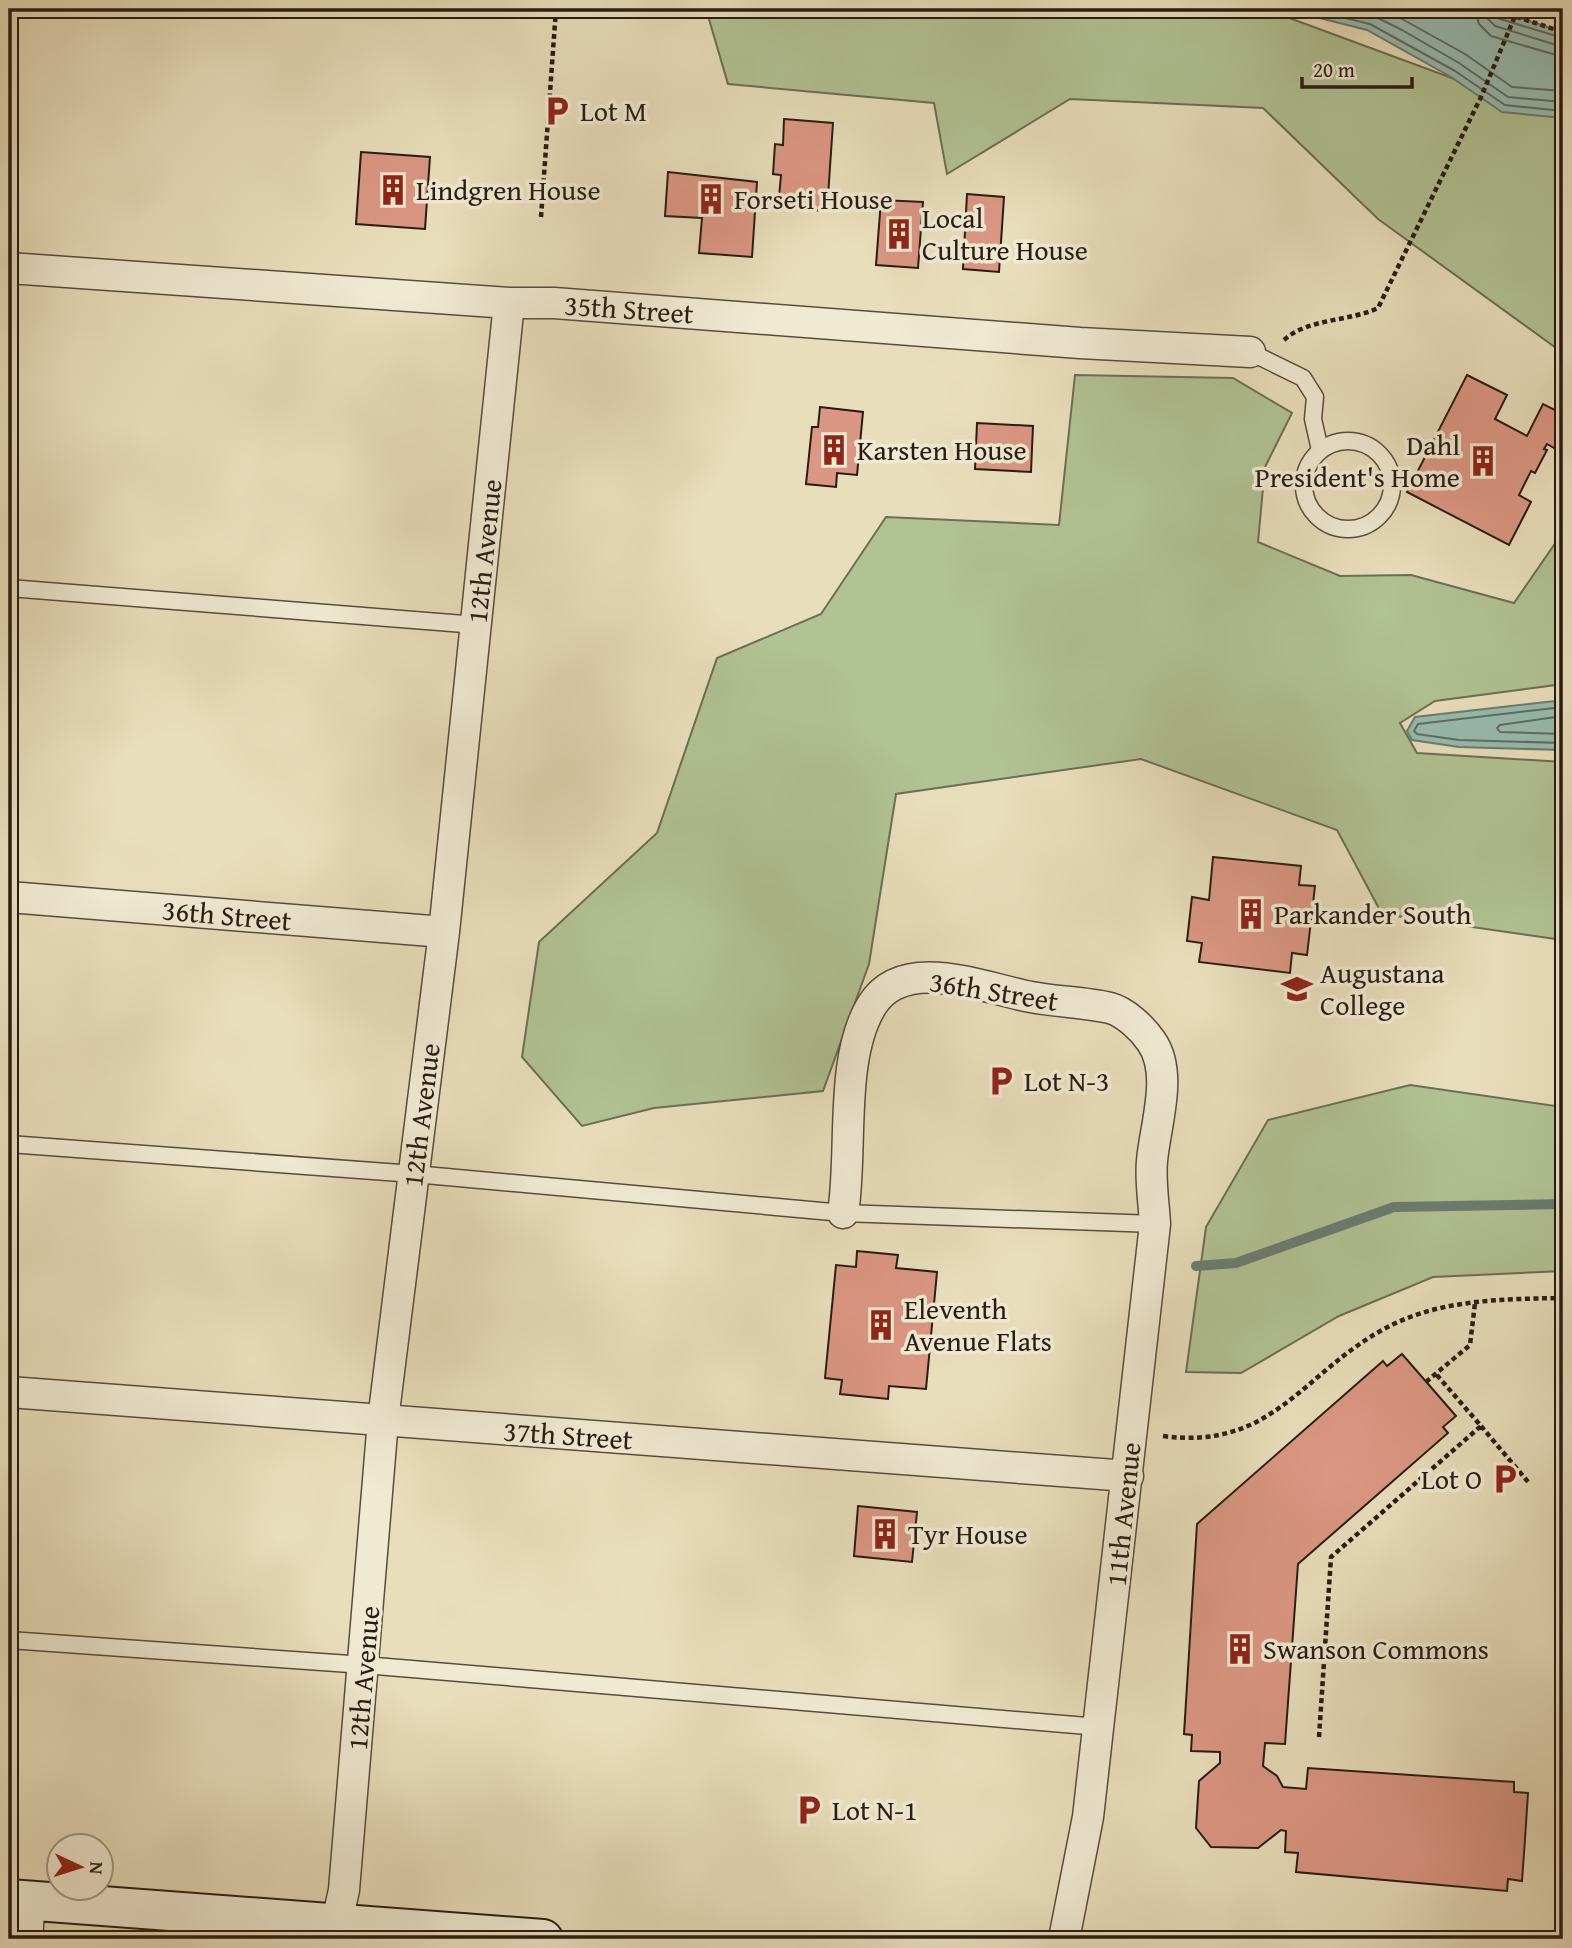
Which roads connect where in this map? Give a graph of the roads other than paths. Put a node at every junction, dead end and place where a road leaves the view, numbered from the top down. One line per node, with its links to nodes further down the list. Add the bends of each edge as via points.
1 (9, 268): 2 (street, 35th Street)
2 (509, 303): 3 (street, 35th Street); 6 (street, 12th Avenue)
3 (1250, 352): 4 (lane, via 1303,378 1315,397 1313,419)
4 (1320, 450): 4 (lane, via 1304,476 1308,504 1332,528 1354,530 1370,524 1385,511 1391,497 1386,462 1376,450 1350,440)
5 (9, 588): 6 (lane)
6 (477, 625): 8 (street, 12th Avenue)
7 (9, 897): 8 (street, 36th Street)
8 (444, 932): 11 (street, 12th Avenue)
9 (1161, 1086): 12 (street, 36th Street, via 1152,1042 1130,1018 1111,1008 934,977 891,987 874,1001 854,1049); 13 (street, 11th Avenue, via 1152,1163)
10 (9, 1144): 11 (lane)
11 (414, 1174): 12 (lane); 15 (street, 12th Avenue)
12 (843, 1213): 13 (lane)
13 (1155, 1224): 16 (street, 11th Avenue)
14 (9, 1392): 15 (street, 37th Street)
15 (383, 1420): 16 (street, 37th Street); 18 (street, 12th Avenue)
16 (1128, 1476): 19 (street, 11th Avenue)
17 (9, 1640): 18 (lane)
18 (364, 1665): 19 (lane); 21 (street, 12th Avenue, via 344,1890)
19 (1099, 1727): 24 (street, 11th Avenue, via 1088,1817)
20 (20, 1900): 21 (street); 22 (street)
21 (336, 1926): 23 (street)
22 (27, 1939)
23 (543, 1939)
24 (1064, 1939)

